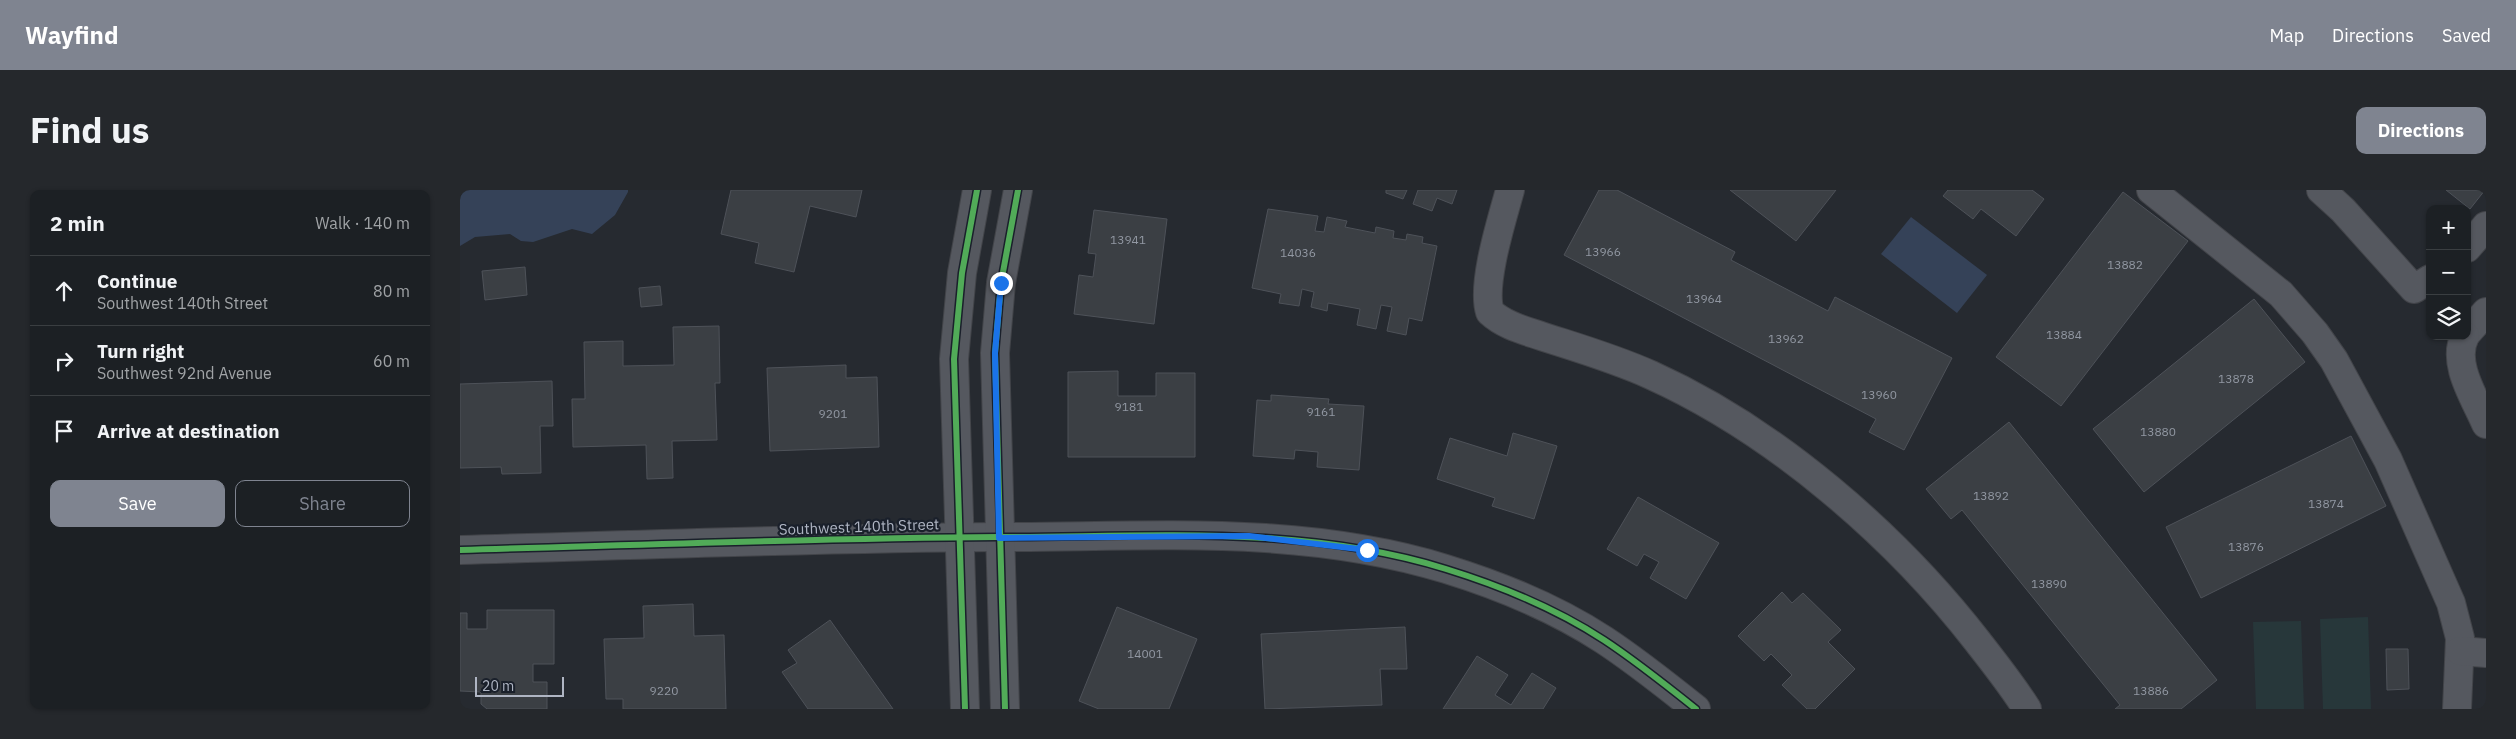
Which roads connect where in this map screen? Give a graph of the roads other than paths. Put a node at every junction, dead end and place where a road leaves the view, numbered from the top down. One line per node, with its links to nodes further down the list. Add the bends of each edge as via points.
1 (977, 190): 13 (street, via 962,274 954,359)
2 (1018, 190): 14 (street, via 1001,283 995,353)
3 (1510, 190): 20 (street, via 1490,274 1487,304 1490,312 1512,326 1625,364 1681,389 1751,432 1829,489 1885,537 1951,607)
4 (2151, 190): 16 (street, via 2281,294 2334,360 2388,460 2451,602 2460,638)
5 (2321, 190): 8 (street)
6 (2486, 226): 7 (street)
7 (2471, 243)
8 (2422, 284)
9 (2486, 312): 10 (street)
10 (2471, 329)
11 (2463, 340): 12 (street, via 2460,359)
12 (2486, 424)
13 (960, 536): 14 (street, Southwest 140th Street); 15 (street, Southwest 140th Street); 17 (street)
14 (999, 538): 18 (street); 19 (street, Southwest 140th Street, via 1249,536 1332,545 1405,558 1488,583 1562,616 1626,655)
15 (460, 550)
16 (2473, 652): 21 (street)
17 (965, 709)
18 (1005, 709)
19 (1696, 709)
20 (2027, 709)
21 (2457, 709)

